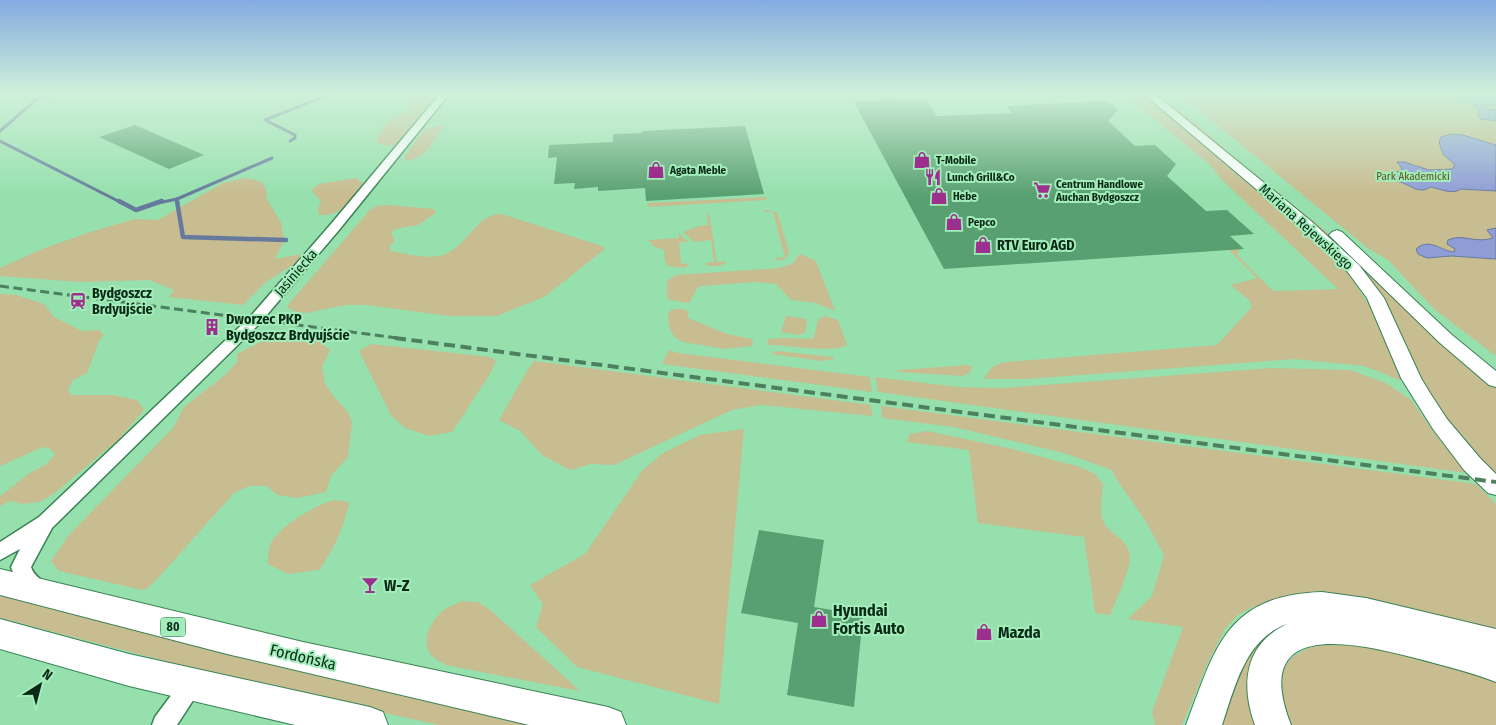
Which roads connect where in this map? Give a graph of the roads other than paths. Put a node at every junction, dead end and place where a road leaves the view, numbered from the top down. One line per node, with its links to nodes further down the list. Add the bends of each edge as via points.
1 (417, 128): 6 (street, Jasiniecka, via 261,313)
2 (1190, 128): 5 (street, Mariana Rejewskiego, via 1306,224 1353,268 1375,298 1422,398 1472,464)
3 (1208, 128): 4 (street, Mariana Rejewskiego, via 1327,226 1446,339)
4 (1496, 381)
5 (1496, 487)
6 (46, 522): 7 (street, Jasiniecka); 9 (street, Jasiniecka, via 21,567 25,578 36,588)
7 (0, 552)
8 (0, 582): 9 (main road, Fordońska / 80)
9 (54, 597): 16 (main road, Fordońska / 80, via 293,655)
10 (0, 634): 13 (main road)
11 (1496, 644): 17 (main road, via 1345,608 1308,606 1285,610 1267,616 1240,641)
12 (1496, 666): 18 (main road, via 1374,633 1340,628 1314,629 1281,643 1266,666 1263,685)
13 (192, 685): 14 (street); 15 (main road)
14 (163, 725)
15 (370, 725)
16 (608, 725)
17 (1204, 725)
18 (1273, 725)

